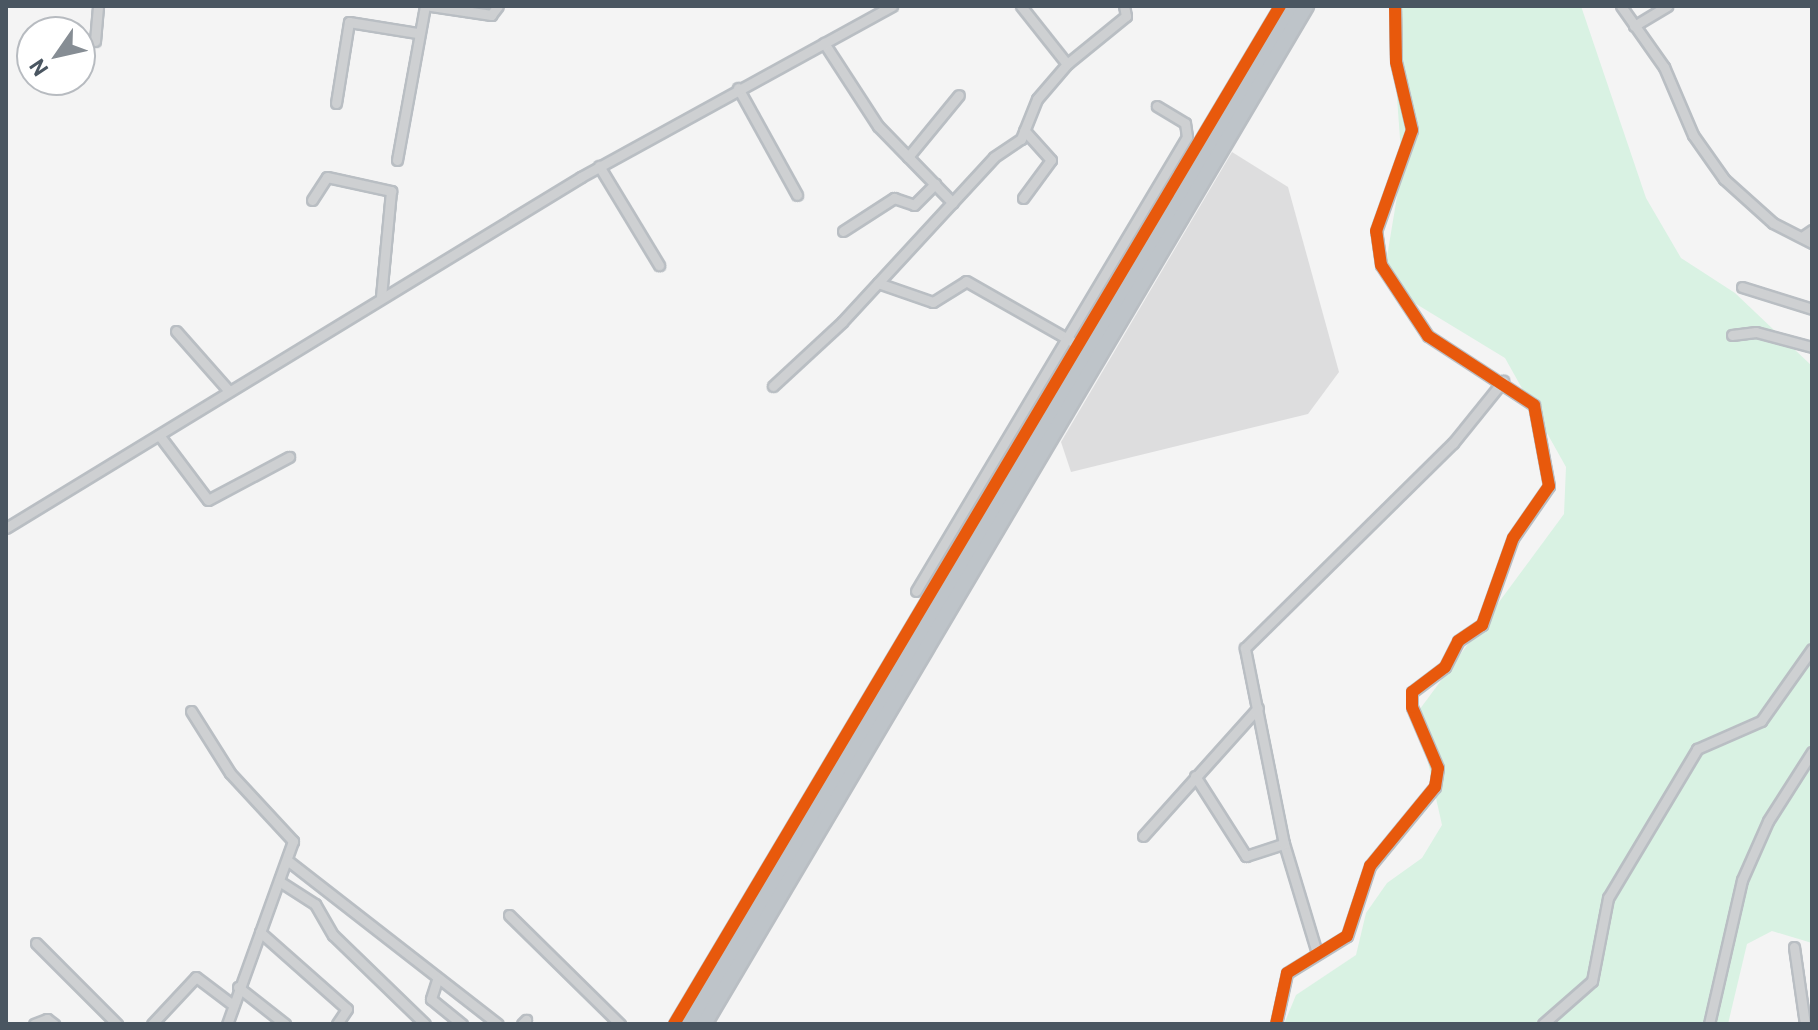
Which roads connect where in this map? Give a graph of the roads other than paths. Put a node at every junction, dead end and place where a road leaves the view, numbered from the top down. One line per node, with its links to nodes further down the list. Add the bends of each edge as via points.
1 (98, 6): 15 (street)
2 (424, 6): 16 (street)
3 (431, 6): 4 (street, via 491,15)
4 (498, 6)
5 (892, 6): 17 (street)
6 (1021, 6): 18 (street)
7 (1124, 6): 18 (street, via 1121,22)
8 (1280, 6): 44 (street)
9 (1292, 6): 82 (highway)
10 (1306, 6): 83 (highway)
11 (1395, 6): 46 (street, via 1396,62 1412,130 1376,231 1376,249 1392,290 1428,336)
12 (1621, 6): 14 (street)
13 (1667, 6): 14 (street)
14 (1634, 26): 34 (street, via 1724,179 1773,223)
15 (96, 29)
16 (417, 33): 21 (street, via 349,22); 25 (street)
17 (824, 43): 19 (street); 24 (street, via 878,126)
18 (1067, 64): 23 (street, via 1037,99)
19 (738, 88): 26 (street); 28 (street)
20 (959, 95): 24 (street)
21 (336, 103)
22 (1157, 106): 43 (street, via 1185,123 1187,137)
23 (1024, 130): 29 (street, via 1051,160); 31 (street)
24 (908, 157): 27 (street)
25 (397, 160)
26 (599, 166): 36 (street); 39 (street)
27 (935, 184): 31 (street); 33 (street, via 914,205 894,198)
28 (797, 195)
29 (1023, 198)
30 (312, 200): 39 (street, via 327,177 391,191)
31 (953, 203): 37 (street)
32 (1812, 230): 34 (street)
33 (843, 231)
34 (1802, 237): 35 (street)
35 (1812, 243)
36 (659, 265)
37 (878, 283): 43 (street, via 933,302 966,281); 47 (street)
38 (1742, 287): 40 (street)
39 (381, 297): 48 (street)
40 (1812, 309)
41 (176, 331): 48 (street)
42 (1732, 335): 45 (street, via 1756,332)
43 (1066, 338): 44 (street); 52 (street)
44 (1077, 346): 81 (street)
45 (1812, 347)
46 (1503, 381): 54 (street, via 1445,451 1249,642 1245,654); 66 (street, via 1527,397 1538,417 1551,470 1548,494 1513,538 1482,625 1458,641 1445,667 1412,692 1412,707 1438,768 1435,787 1370,866 1354,927)
47 (773, 386)
48 (229, 391): 49 (street)
49 (159, 435): 50 (street, via 208,500); 51 (street)
50 (289, 457)
51 (6, 528)
52 (916, 591)
53 (1812, 649): 85 (street, via 1761,721 1697,749 1608,898 1602,955 1592,981)
54 (1258, 708): 57 (street); 59 (street)
55 (191, 711): 60 (street, via 230,773 290,837)
56 (1812, 752): 86 (street, via 1768,821 1742,880)
57 (1195, 776): 58 (street); 59 (street, via 1246,856)
58 (1143, 836)
59 (1284, 844): 66 (street)
60 (287, 860): 61 (street); 67 (street, via 382,928)
61 (279, 881): 63 (street); 77 (street, via 315,904 338,940)
62 (509, 915): 80 (street)
63 (260, 932): 68 (street); 76 (street, via 347,1009)
64 (36, 943): 72 (street)
65 (1794, 947): 87 (street)
66 (1317, 953): 84 (street, via 1287,973)
67 (437, 980): 78 (street, via 431,999); 79 (street)
68 (238, 987): 69 (street); 75 (street)
69 (233, 1005): 73 (street, via 196,977); 74 (street)
70 (34, 1024): 71 (street, via 47,1019)
71 (54, 1024)
72 (117, 1024)
73 (152, 1024)
74 (227, 1024)
75 (285, 1024)
76 (337, 1024)
77 (425, 1024)
78 (462, 1024)
79 (498, 1024)
80 (620, 1024)
81 (674, 1024)
82 (689, 1024)
83 (704, 1024)
84 (1276, 1024)
85 (1543, 1024)
86 (1709, 1024)
87 (1805, 1024)

